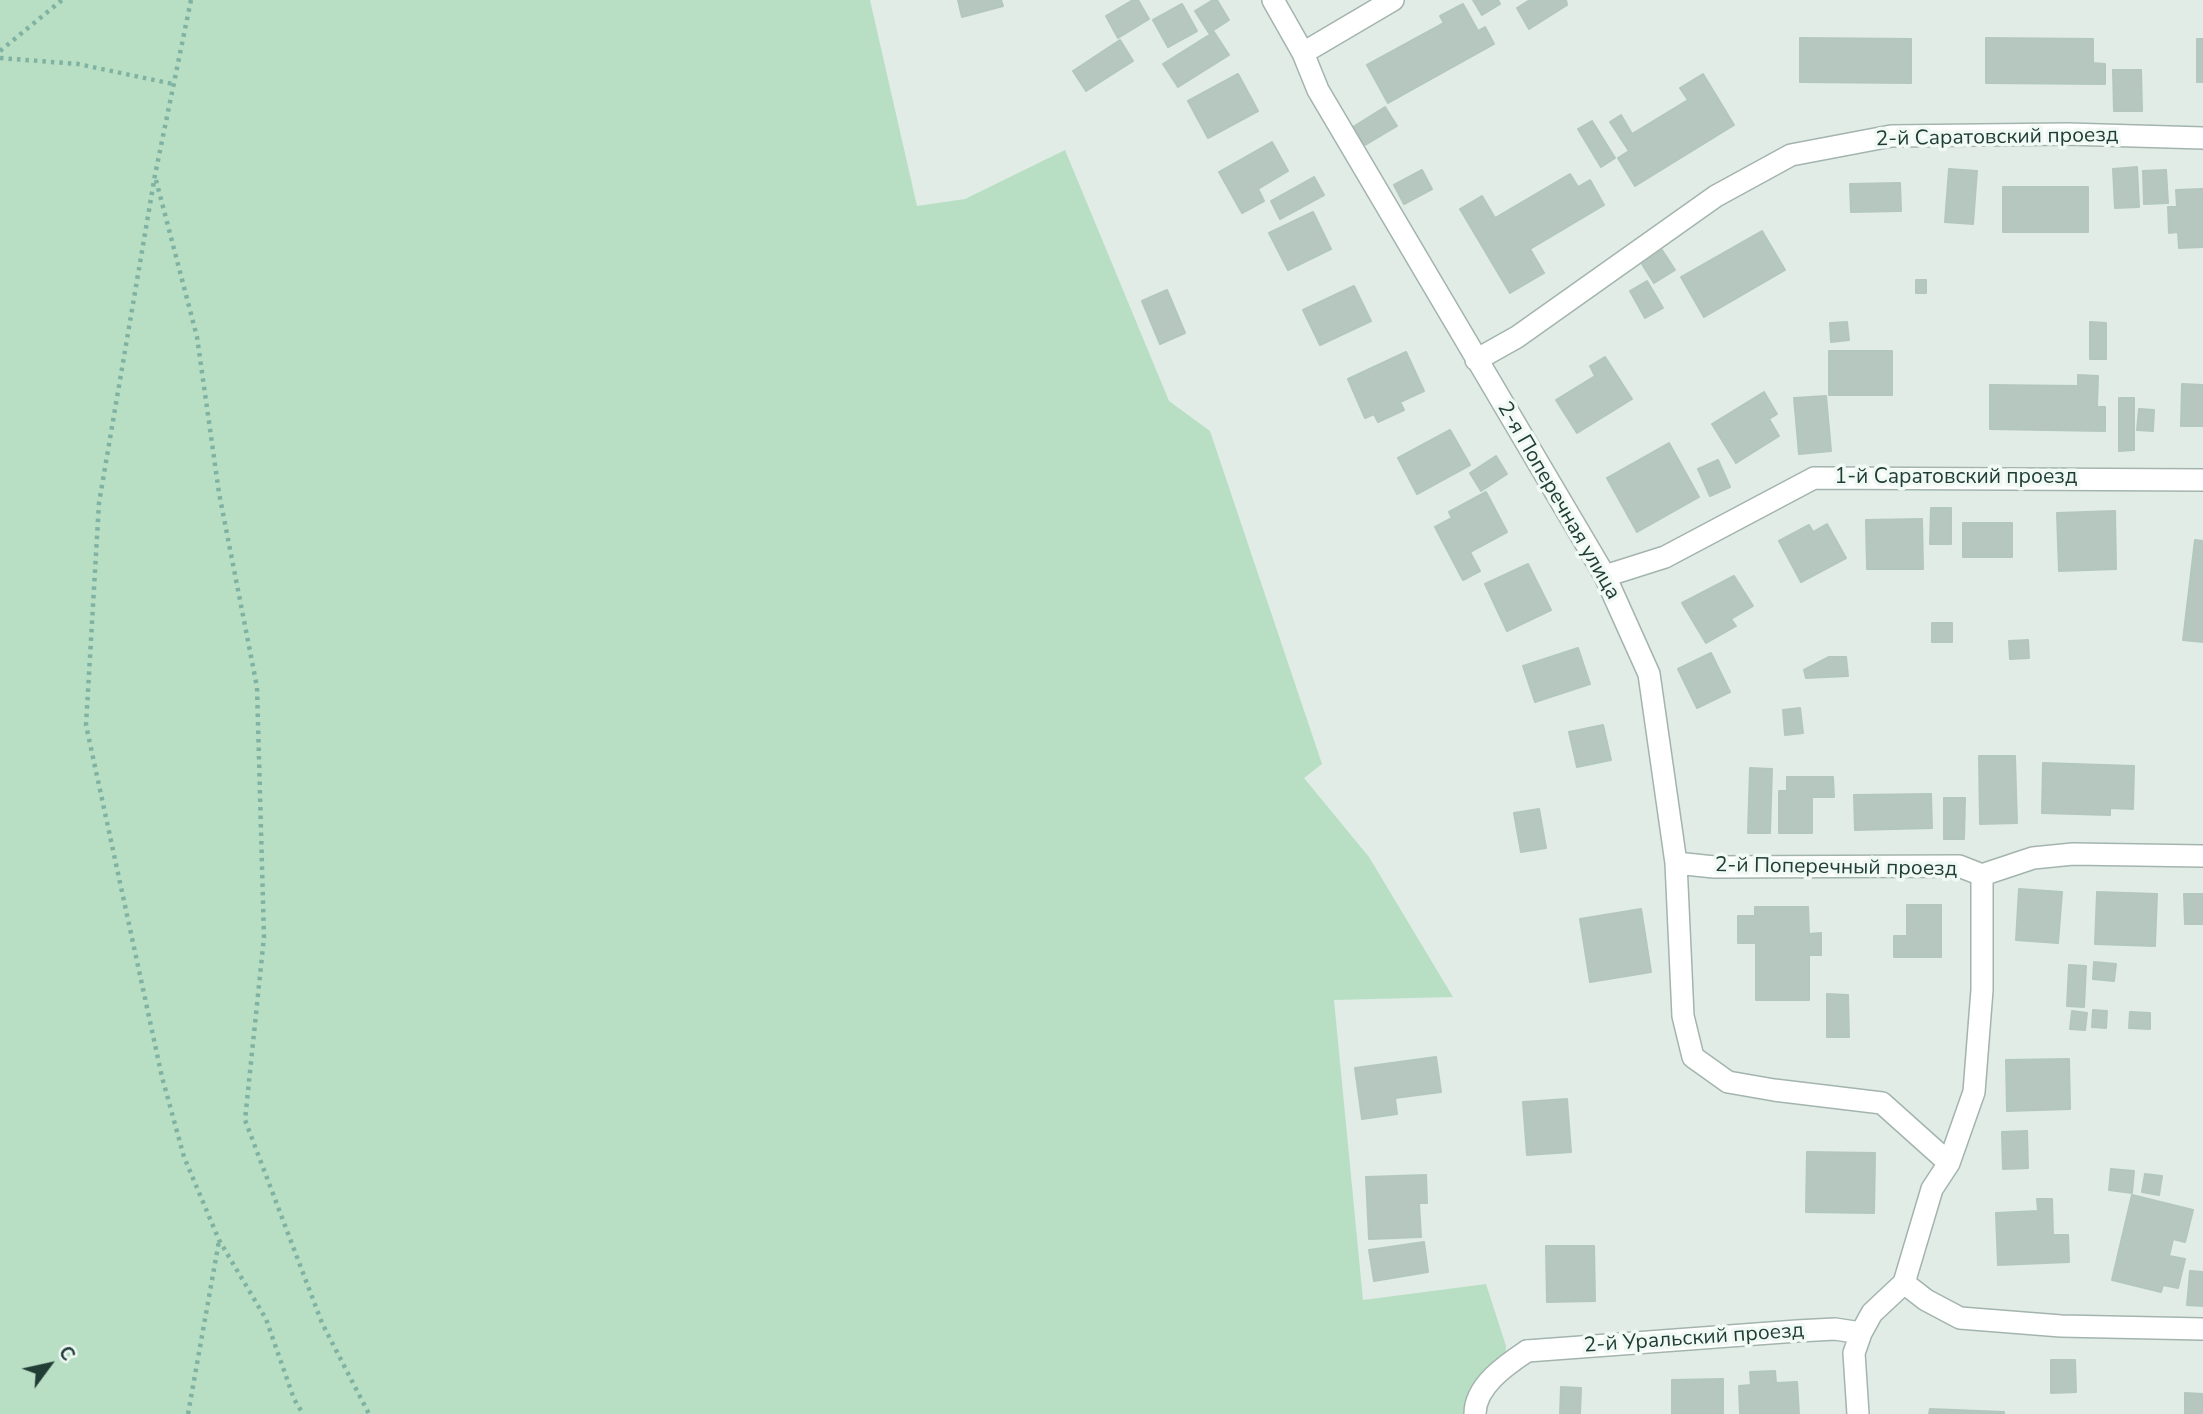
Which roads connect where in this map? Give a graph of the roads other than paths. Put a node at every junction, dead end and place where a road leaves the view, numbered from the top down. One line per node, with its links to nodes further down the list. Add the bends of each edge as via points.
1 (1273, 0): 3 (street, 2-я Поперечная улица)
2 (1393, 0): 3 (street)
3 (1303, 53): 5 (street, 2-я Поперечная улица, via 1318,90)
4 (2203, 138): 5 (street, 2-й Саратовский проезд, via 1891,136 1791,155 1716,196 1517,337)
5 (1476, 360): 7 (street, 2-я Поперечная улица)
6 (2203, 480): 7 (street, 1-й Саратовский проезд, via 1814,478 1665,557)
7 (1605, 576): 9 (street, 2-я Поперечная улица, via 1649,674)
8 (2203, 856): 10 (street, 2-й Поперечный проезд, via 2073,854 2033,858)
9 (1676, 863): 10 (street, 2-й Поперечный проезд, via 1714,867 1959,866); 11 (street, 2-я Поперечная улица, via 1683,1016 1693,1057 1728,1082 1882,1103)
10 (1982, 875): 11 (street, via 1982,990 1974,1092)
11 (1949, 1163): 12 (street, via 1932,1189)
12 (1904, 1283): 13 (street, via 1960,1318); 14 (street, via 1872,1313)
13 (2203, 1329)
14 (1861, 1334): 15 (street, 2-й Уральский проезд, via 1835,1329 1527,1350 1500,1370 1475,1402); 16 (street, via 1854,1353)
15 (1475, 1414)
16 (1858, 1414)

